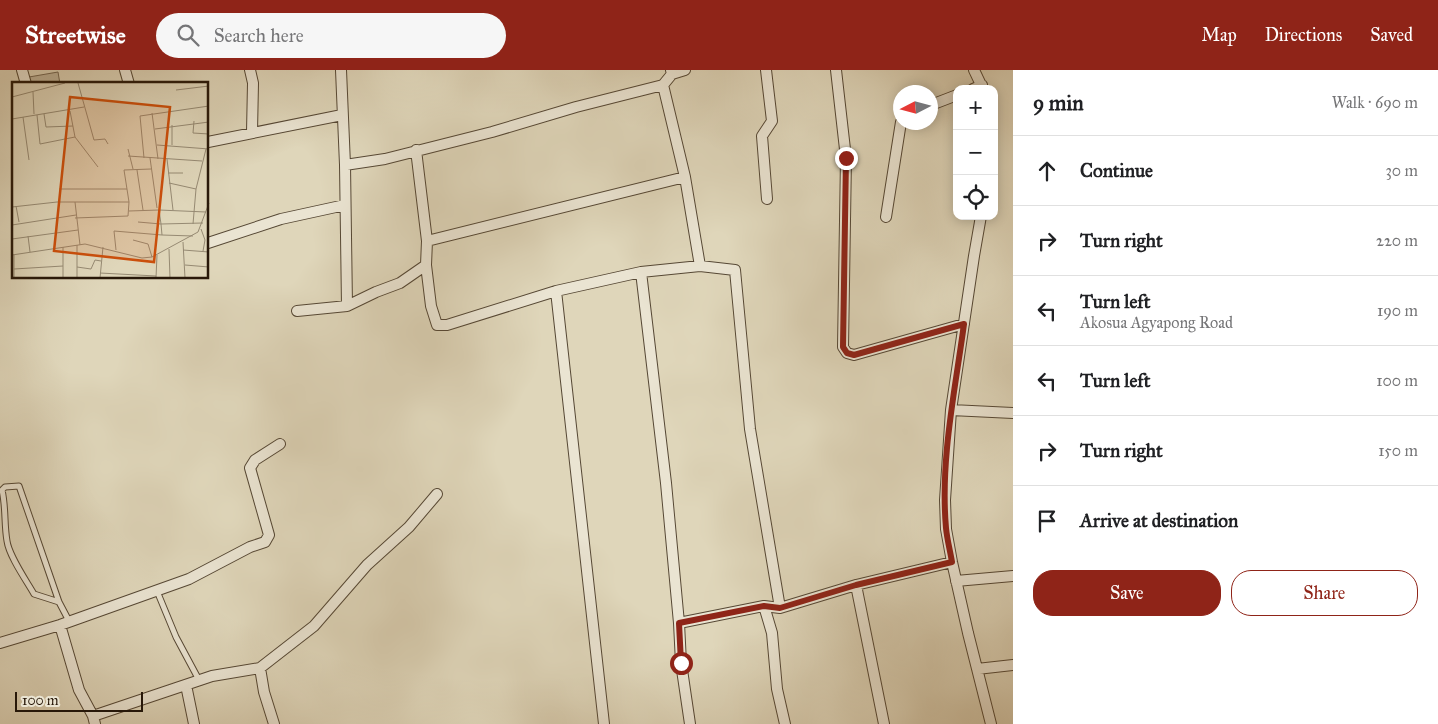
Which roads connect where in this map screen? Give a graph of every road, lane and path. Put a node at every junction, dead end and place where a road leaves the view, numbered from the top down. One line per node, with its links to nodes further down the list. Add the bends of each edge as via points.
1 (125, 70): 9 (street)
2 (250, 70): 16 (street, via 253,82)
3 (341, 70): 14 (street)
4 (685, 70): 8 (street)
5 (766, 70): 21 (street, via 772,121 762,136)
6 (836, 70): 33 (street, via 846,158 843,347 854,355)
7 (974, 70): 11 (street)
8 (672, 72): 10 (street)
9 (129, 82)
10 (663, 85): 18 (street); 20 (street)
11 (978, 85)
12 (953, 96): 13 (street)
13 (938, 102)
14 (342, 115): 16 (street); 19 (street)
15 (899, 130): 23 (street)
16 (252, 132): 17 (street)
17 (209, 142)
18 (416, 150): 19 (street); 25 (street)
19 (345, 165): 22 (street)
20 (685, 177): 25 (street); 28 (street)
21 (766, 199)
22 (345, 205): 26 (street, via 281,219); 31 (street)
23 (886, 217)
24 (980, 220): 33 (street)
25 (427, 241): 27 (street)
26 (209, 243)
27 (426, 265): 30 (street, via 430,306 437,325 447,325); 31 (street, via 400,283)
28 (700, 266): 29 (street); 47 (street, via 735,270 750,429)
29 (641, 272): 30 (street); 49 (street)
30 (556, 291): 59 (street)
31 (348, 306): 32 (street)
32 (298, 310)
33 (964, 324): 34 (street)
34 (951, 410): 35 (street); 40 (street, via 945,500)
35 (1013, 413)
36 (280, 444): 44 (street, via 255,460 250,468 269,535 265,542 189,579)
37 (437, 494): 52 (street, via 314,626)
38 (7, 542): 39 (lane); 45 (lane, via 34,594); 45 (lane, via 2,490 18,486)
39 (0, 544)
40 (952, 562): 42 (street); 43 (street)
41 (1013, 576): 42 (street)
42 (956, 580): 53 (street)
43 (856, 585): 47 (street); 62 (street)
44 (157, 590): 48 (street); 54 (lane, via 176,637)
45 (59, 602): 48 (lane)
46 (764, 606): 47 (street); 49 (street); 61 (street, via 772,632 777,689)
47 (780, 608)
48 (65, 623): 50 (street); 56 (street, via 79,690)
49 (679, 623): 60 (street)
50 (0, 643)
51 (1013, 665): 53 (street)
52 (260, 668): 54 (street); 58 (street)
53 (978, 669): 63 (street)
54 (199, 680): 55 (street)
55 (186, 685): 56 (street); 57 (street)
56 (94, 720)
57 (194, 724)
58 (274, 724)
59 (604, 724)
60 (690, 724)
61 (785, 724)
62 (884, 724)
63 (991, 724)

